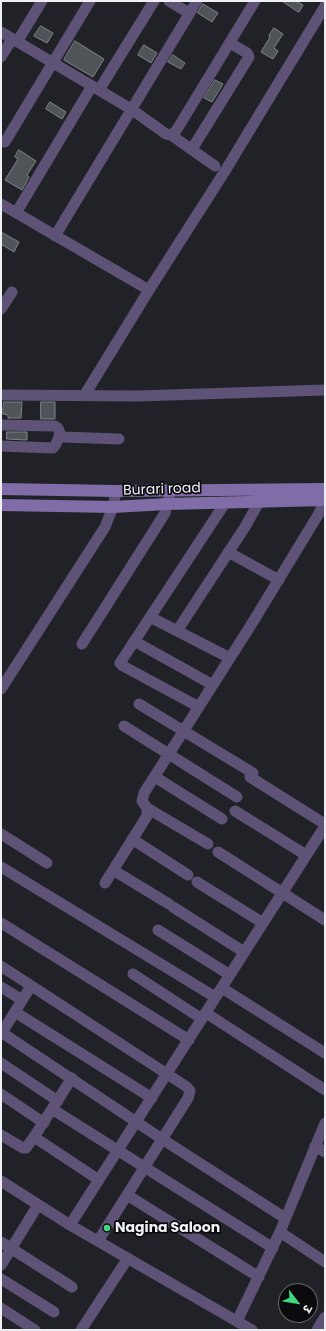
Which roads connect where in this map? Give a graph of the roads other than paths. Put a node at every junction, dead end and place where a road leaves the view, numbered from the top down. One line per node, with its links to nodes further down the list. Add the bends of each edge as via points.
1 (42, 1): 10 (street)
2 (90, 1): 13 (street)
3 (154, 1): 14 (street)
4 (169, 1): 8 (street)
5 (196, 1): 8 (street)
6 (255, 1): 11 (street)
7 (325, 6): 23 (street)
8 (189, 13): 15 (street)
9 (1, 32): 10 (street)
10 (14, 40): 12 (street); 13 (street)
11 (230, 43): 16 (street, via 176,131); 18 (street, via 247,52 249,57)
12 (1, 57)
13 (52, 63): 14 (street); 17 (street)
14 (96, 88): 15 (street); 21 (street)
15 (131, 109): 16 (street); 22 (street)
16 (171, 135): 18 (street)
17 (5, 142)
18 (192, 149): 19 (street)
19 (215, 166)
20 (1, 204): 21 (street)
21 (16, 213): 22 (street)
22 (55, 236): 23 (street)
23 (149, 290): 28 (street)
24 (12, 292): 25 (street)
25 (1, 309)
26 (325, 390): 28 (street)
27 (1, 395): 28 (street)
28 (84, 396)
29 (1, 425): 30 (street, via 55,426)
30 (60, 434): 31 (street, via 65,437); 32 (street, via 53,448)
31 (118, 439)
32 (1, 446)
33 (1, 489): 36 (main road, Burari road)
34 (325, 489): 35 (main road, Burari road)
35 (170, 491): 36 (main road, Burari road); 40 (street)
36 (116, 492): 42 (street)
37 (325, 500): 38 (main road, Burari road); 44 (street)
38 (259, 502): 39 (main road, Burari road); 43 (street)
39 (225, 503): 40 (main road, Burari road); 45 (street)
40 (168, 504): 42 (main road, Burari road); 48 (street, via 160,521)
41 (1, 505): 42 (main road, Burari road)
42 (113, 507): 51 (street, via 105,527)
43 (228, 552): 44 (street); 46 (street)
44 (279, 580): 49 (street)
45 (150, 617): 46 (street); 47 (street)
46 (177, 631): 49 (street)
47 (134, 641): 50 (street); 53 (street, via 120,663)
48 (82, 644)
49 (230, 658): 50 (street)
50 (213, 685): 53 (street)
51 (1, 689)
52 (139, 704): 55 (street)
53 (200, 707): 55 (street)
54 (124, 726): 56 (street)
55 (184, 731): 56 (street); 62 (street, via 253,773 250,777)
56 (169, 755): 57 (street); 58 (street)
57 (155, 777): 59 (street, via 142,798); 61 (street)
58 (237, 797)
59 (147, 808): 64 (street, via 147,816); 65 (street)
60 (235, 811): 67 (street)
61 (222, 819)
62 (325, 825): 67 (street)
63 (1, 834): 68 (street)
64 (132, 840): 70 (street); 71 (street)
65 (208, 844)
66 (218, 852): 74 (street)
67 (306, 855): 74 (street)
68 (47, 863)
69 (1, 866): 86 (street)
70 (113, 870): 73 (street); 79 (street)
71 (188, 875)
72 (197, 882): 76 (street)
73 (105, 883)
74 (282, 893): 75 (street); 76 (street)
75 (325, 920)
76 (263, 922): 79 (street)
77 (1, 923): 91 (street)
78 (158, 930): 82 (street)
79 (244, 952): 82 (street)
80 (1, 966): 83 (street)
81 (133, 974): 89 (street)
82 (230, 975): 85 (street)
83 (32, 986): 87 (street); 94 (street)
84 (1, 987): 87 (street)
85 (222, 988): 86 (street); 92 (street)
86 (216, 998): 89 (street)
87 (22, 1000): 88 (street)
88 (15, 1012): 90 (street); 98 (street)
89 (204, 1016): 91 (street); 96 (street)
90 (1, 1033): 95 (street)
91 (188, 1040): 94 (street)
92 (325, 1053)
93 (1, 1063): 99 (street)
94 (167, 1074): 98 (street); 105 (street, via 187,1087 190,1095)
95 (72, 1078): 99 (street); 100 (street)
96 (325, 1090)
97 (1, 1094): 101 (street)
98 (152, 1098): 100 (street)
99 (55, 1105): 101 (street); 107 (street)
100 (137, 1121): 105 (street); 107 (street)
101 (44, 1122): 104 (street)
102 (325, 1123): 106 (street)
103 (1, 1135): 104 (street, via 23,1148 26,1148)
104 (34, 1138): 110 (street)
105 (162, 1138): 109 (street); 114 (street)
106 (314, 1146): 108 (street); 114 (street)
107 (118, 1150): 109 (street); 110 (street)
108 (325, 1152)
109 (144, 1167): 112 (street); 120 (street)
110 (99, 1180): 115 (street)
111 (1, 1181): 113 (street)
112 (126, 1195): 117 (street); 124 (street)
113 (38, 1205): 115 (street); 119 (street)
114 (285, 1218): 116 (street)
115 (70, 1225): 117 (street)
116 (280, 1232): 120 (street); 122 (street)
117 (98, 1240): 121 (street)
118 (1, 1242): 119 (street)
119 (11, 1248): 123 (street); 126 (street)
120 (273, 1248): 124 (street)
121 (128, 1258): 130 (street); 132 (street)
122 (325, 1262)
123 (1, 1265)
124 (259, 1277): 130 (street)
125 (1, 1279): 128 (street)
126 (72, 1287)
127 (1, 1308): 131 (street)
128 (54, 1312)
129 (325, 1317): 134 (street)
130 (237, 1321): 133 (street)
131 (35, 1330)
132 (81, 1330)
133 (252, 1330)
134 (317, 1330)

